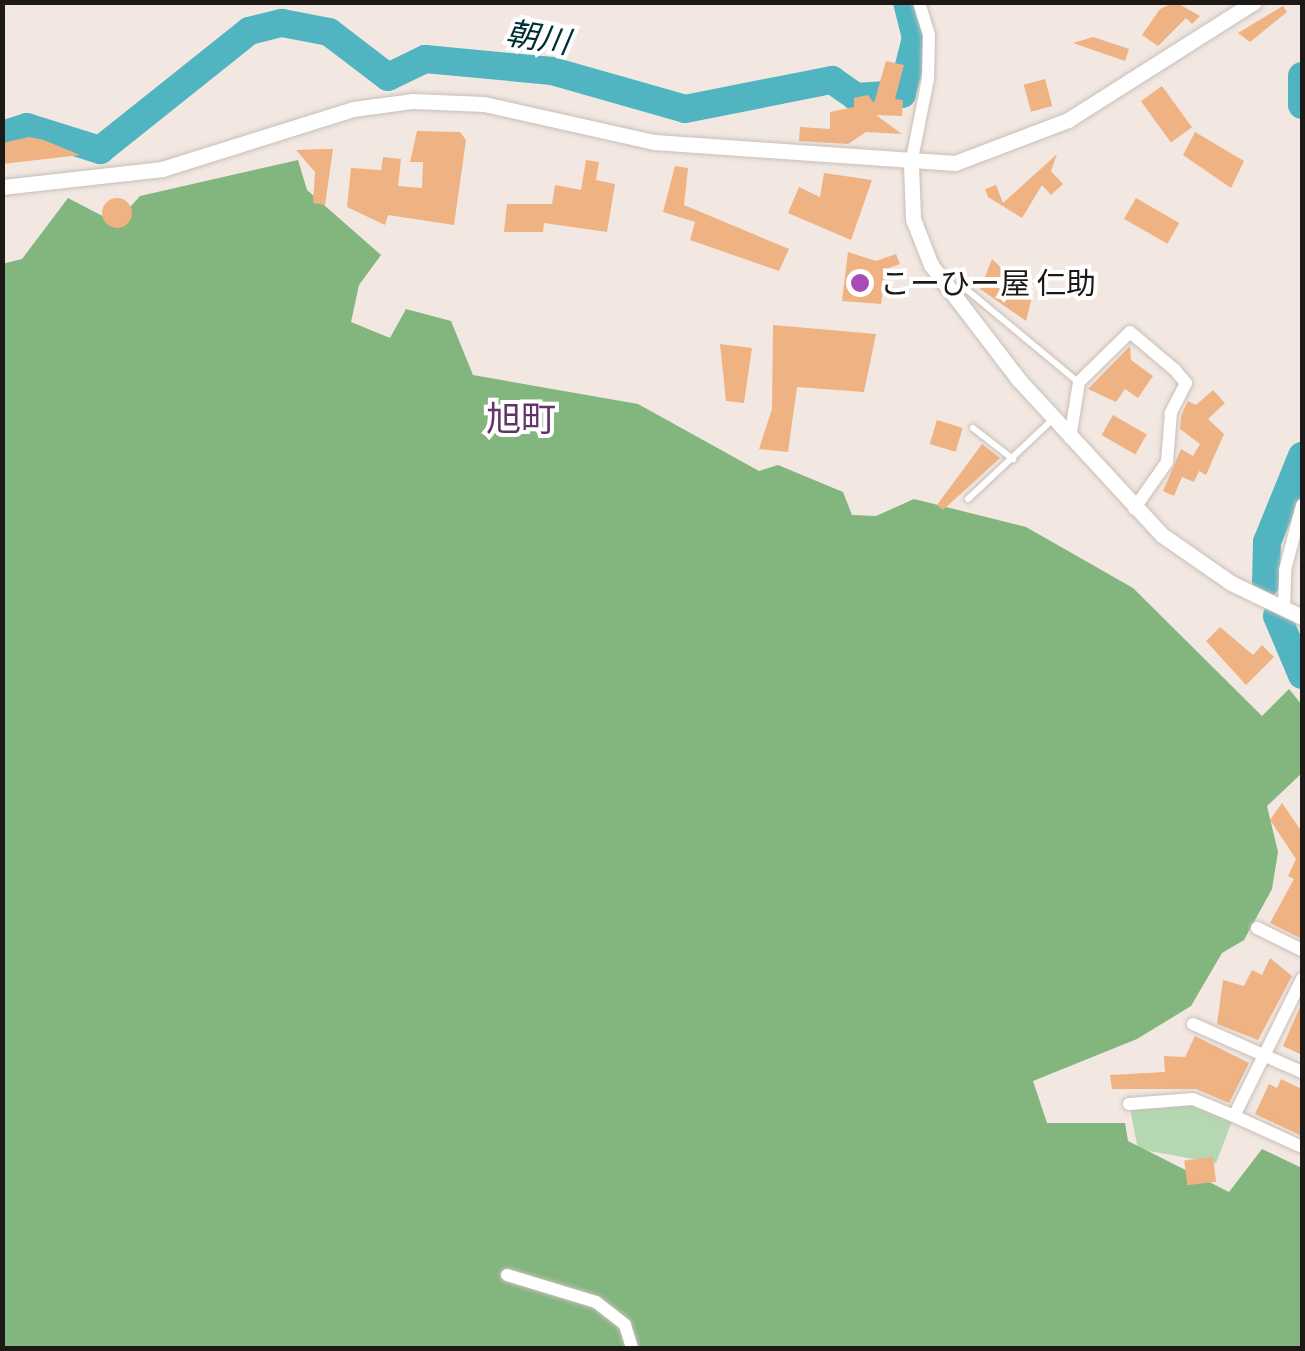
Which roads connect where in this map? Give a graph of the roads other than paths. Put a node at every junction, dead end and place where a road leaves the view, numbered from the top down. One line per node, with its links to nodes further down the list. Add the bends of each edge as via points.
1 (918, 2): 3 (street, via 928,35 928,79)
2 (1254, 2): 3 (street, via 1068,120 972,160)
3 (911, 164): 4 (street, via 654,142 484,104 413,100 352,109 162,170); 7 (street, via 913,219 941,283)
4 (2, 186)
5 (966, 289): 6 (lane)
6 (1079, 382): 9 (street); 13 (street, via 1130,332 1186,383 1172,414 1167,462)
7 (1053, 419): 9 (street); 10 (lane)
8 (973, 428): 10 (lane)
9 (1070, 438): 13 (street)
10 (1013, 459): 11 (lane)
11 (968, 498)
12 (1302, 505): 14 (street, via 1285,570)
13 (1134, 510): 14 (street, via 1198,562)
14 (1284, 608): 15 (street)
15 (1302, 617)
16 (1257, 928): 17 (street)
17 (1302, 950)
18 (1301, 987): 20 (street)
19 (1193, 1024): 20 (street)
20 (1264, 1054): 21 (street); 23 (street)
21 (1302, 1072)
22 (1128, 1104): 23 (street, via 1193,1099)
23 (1234, 1116): 24 (street)
24 (1302, 1147)
25 (507, 1275): 26 (street, via 596,1302 625,1325)
26 (632, 1348)

